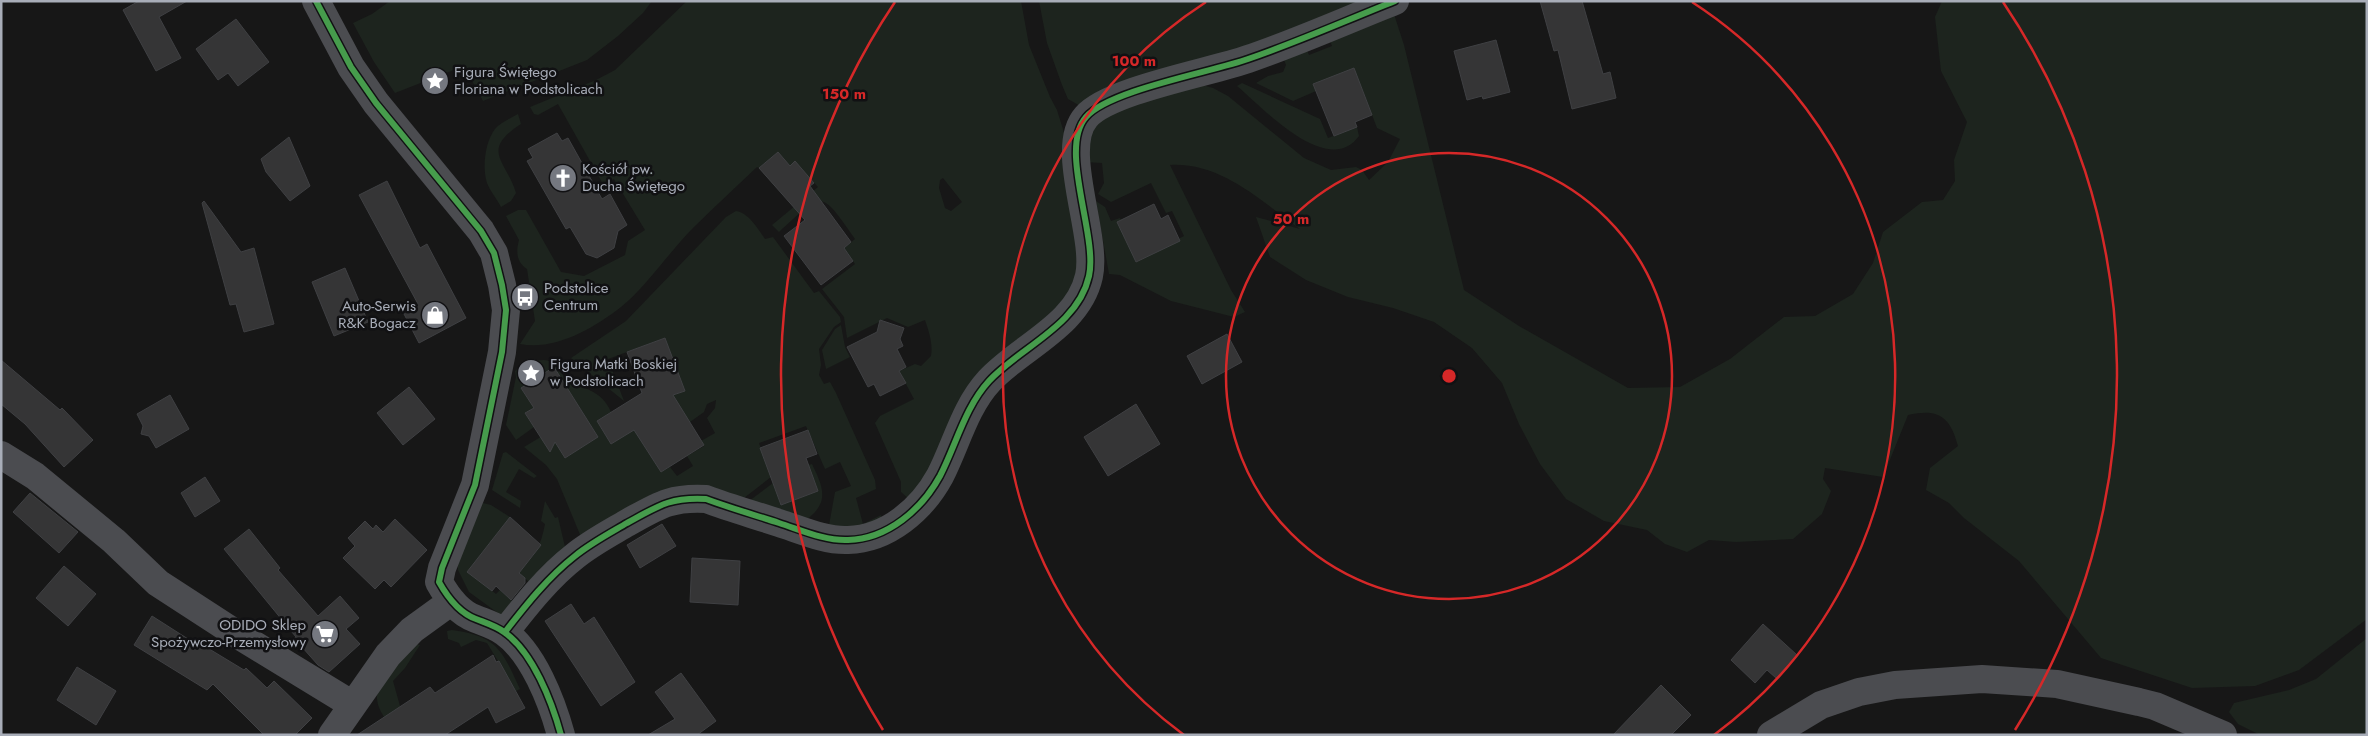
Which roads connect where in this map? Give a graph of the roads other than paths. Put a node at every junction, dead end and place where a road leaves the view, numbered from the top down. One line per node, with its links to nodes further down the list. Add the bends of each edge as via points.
1 (316, 1): 4 (street, via 351,67 376,103 481,230 494,253 502,285 506,310 502,352 475,485 440,575 440,582)
2 (1396, 1): 5 (street, via 1248,60 1128,94 1087,115 1079,127 1077,154 1090,244 1090,274 1086,288 1080,301 1050,332 997,372 979,392 939,478 911,514 882,531 849,540 824,538 706,499 670,500 576,555 537,592)
3 (1, 455): 6 (street, via 35,476 114,541 158,583)
4 (452, 601): 5 (street, via 474,619); 6 (street, via 412,630 388,655)
5 (505, 632): 8 (street, via 518,645 539,678)
6 (353, 705): 7 (street)
7 (332, 735)
8 (561, 735)
9 (1771, 735): 10 (street, via 1808,711 1859,692 1895,685 1982,679 2057,684 2139,702)
10 (2223, 735)

